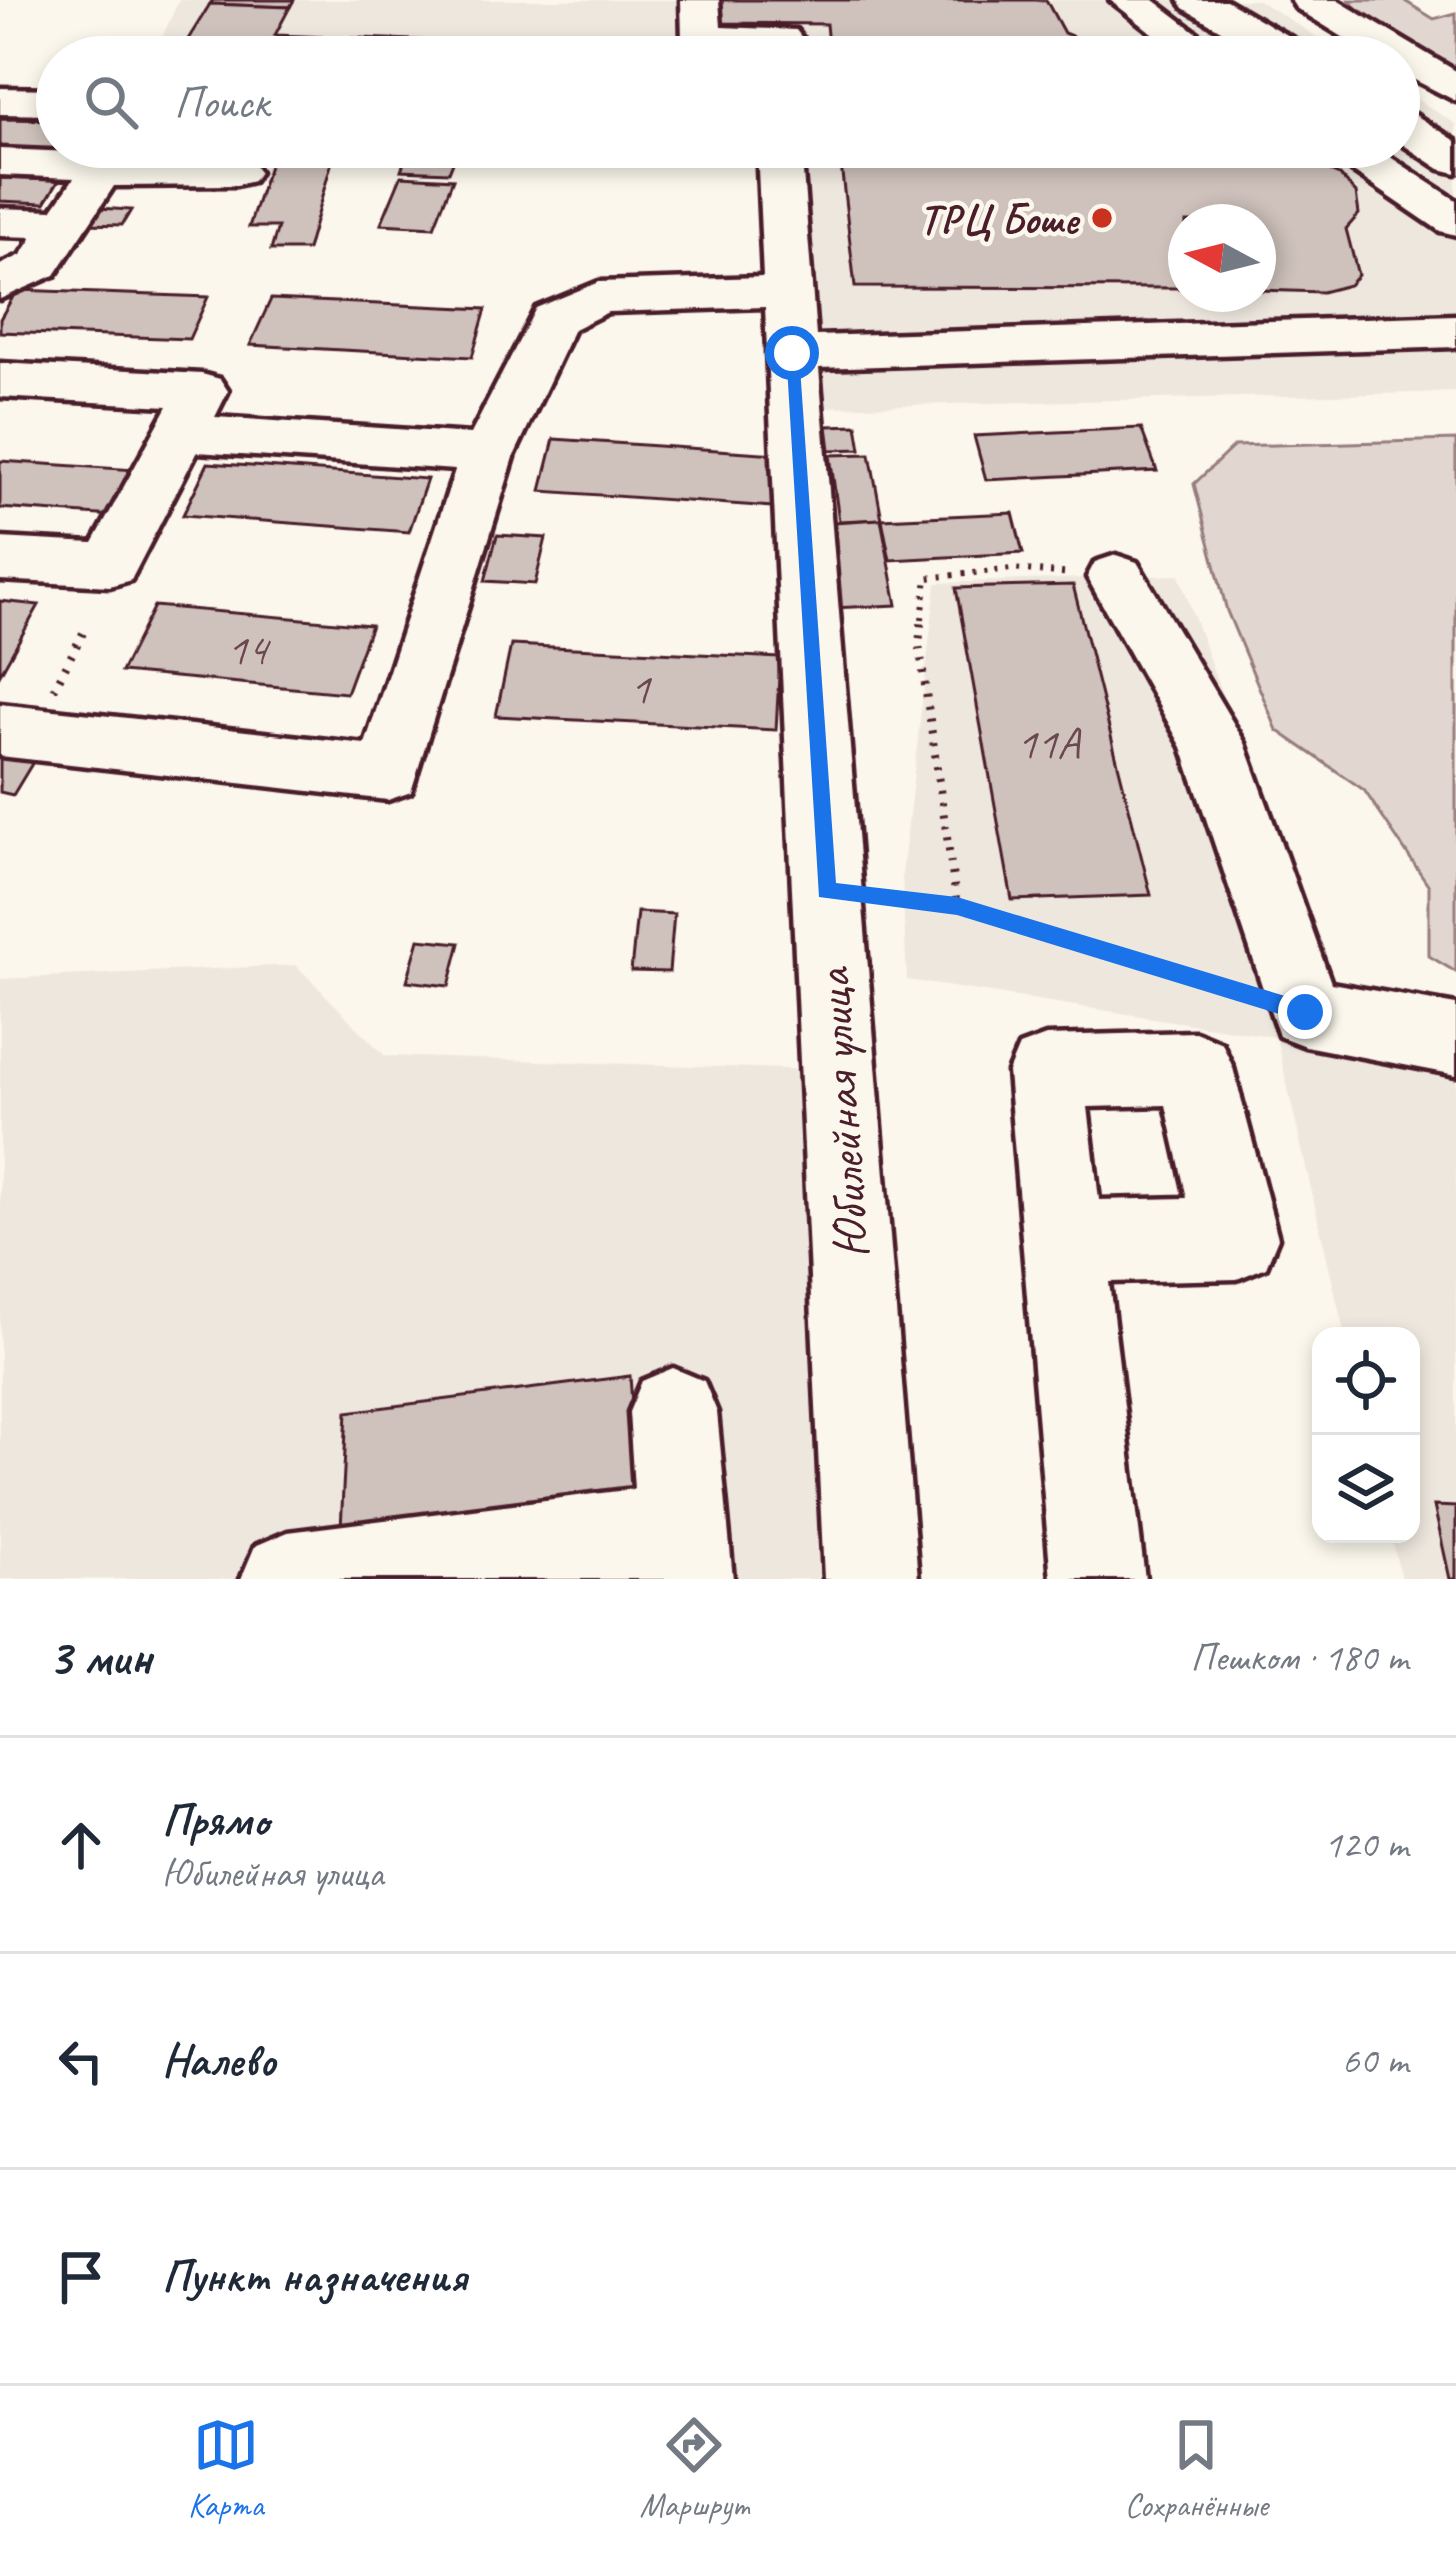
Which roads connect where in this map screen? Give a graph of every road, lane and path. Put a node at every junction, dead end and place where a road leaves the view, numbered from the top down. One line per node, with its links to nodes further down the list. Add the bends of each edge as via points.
1 (700, 0): 6 (main road)
2 (1129, 0): 7 (main road)
3 (1198, 0): 8 (main road)
4 (1277, 0): 9 (main road)
5 (1310, 0): 10 (main road)
6 (702, 36)
7 (1180, 36)
8 (1259, 36)
9 (1335, 36)
10 (1369, 36)
11 (1420, 67): 13 (main road)
12 (1420, 89): 16 (main road)
13 (1456, 89)
14 (0, 101): 15 (main road)
15 (36, 102)
16 (1456, 112)
17 (1420, 137): 18 (main road)
18 (1456, 160)
19 (0, 162): 20 (main road)
20 (36, 164)
21 (97, 168): 25 (main road)
22 (779, 168): 30 (main road, Юбилейная улица)
23 (1376, 168): 26 (main road)
24 (237, 172): 25 (main road)
25 (100, 173): 28 (main road)
26 (1456, 221)
27 (0, 222): 28 (main road)
28 (69, 225): 29 (main road, via 38,265)
29 (0, 284)
30 (789, 322): 31 (main road); 34 (main road, via 598,297 554,319); 38 (main road, Юбилейная улица)
31 (1456, 331)
32 (0, 380): 33 (main road, via 202,391)
33 (178, 434): 34 (main road); 35 (main road, via 110,565)
34 (488, 454): 37 (main road, via 388,772)
35 (0, 559)
36 (1116, 577): 39 (path, via 1012,569 927,578 919,644); 40 (main road, via 1213,743)
37 (0, 730)
38 (826, 891): 39 (path); 46 (main road, Юбилейная улица)
39 (957, 906): 40 (path)
40 (1305, 1012): 41 (main road)
41 (1456, 1040)
42 (1064, 1242): 47 (main road)
43 (673, 1412): 44 (main road)
44 (684, 1554): 45 (main road)
45 (288, 1579)
46 (871, 1579)
47 (1098, 1579)

